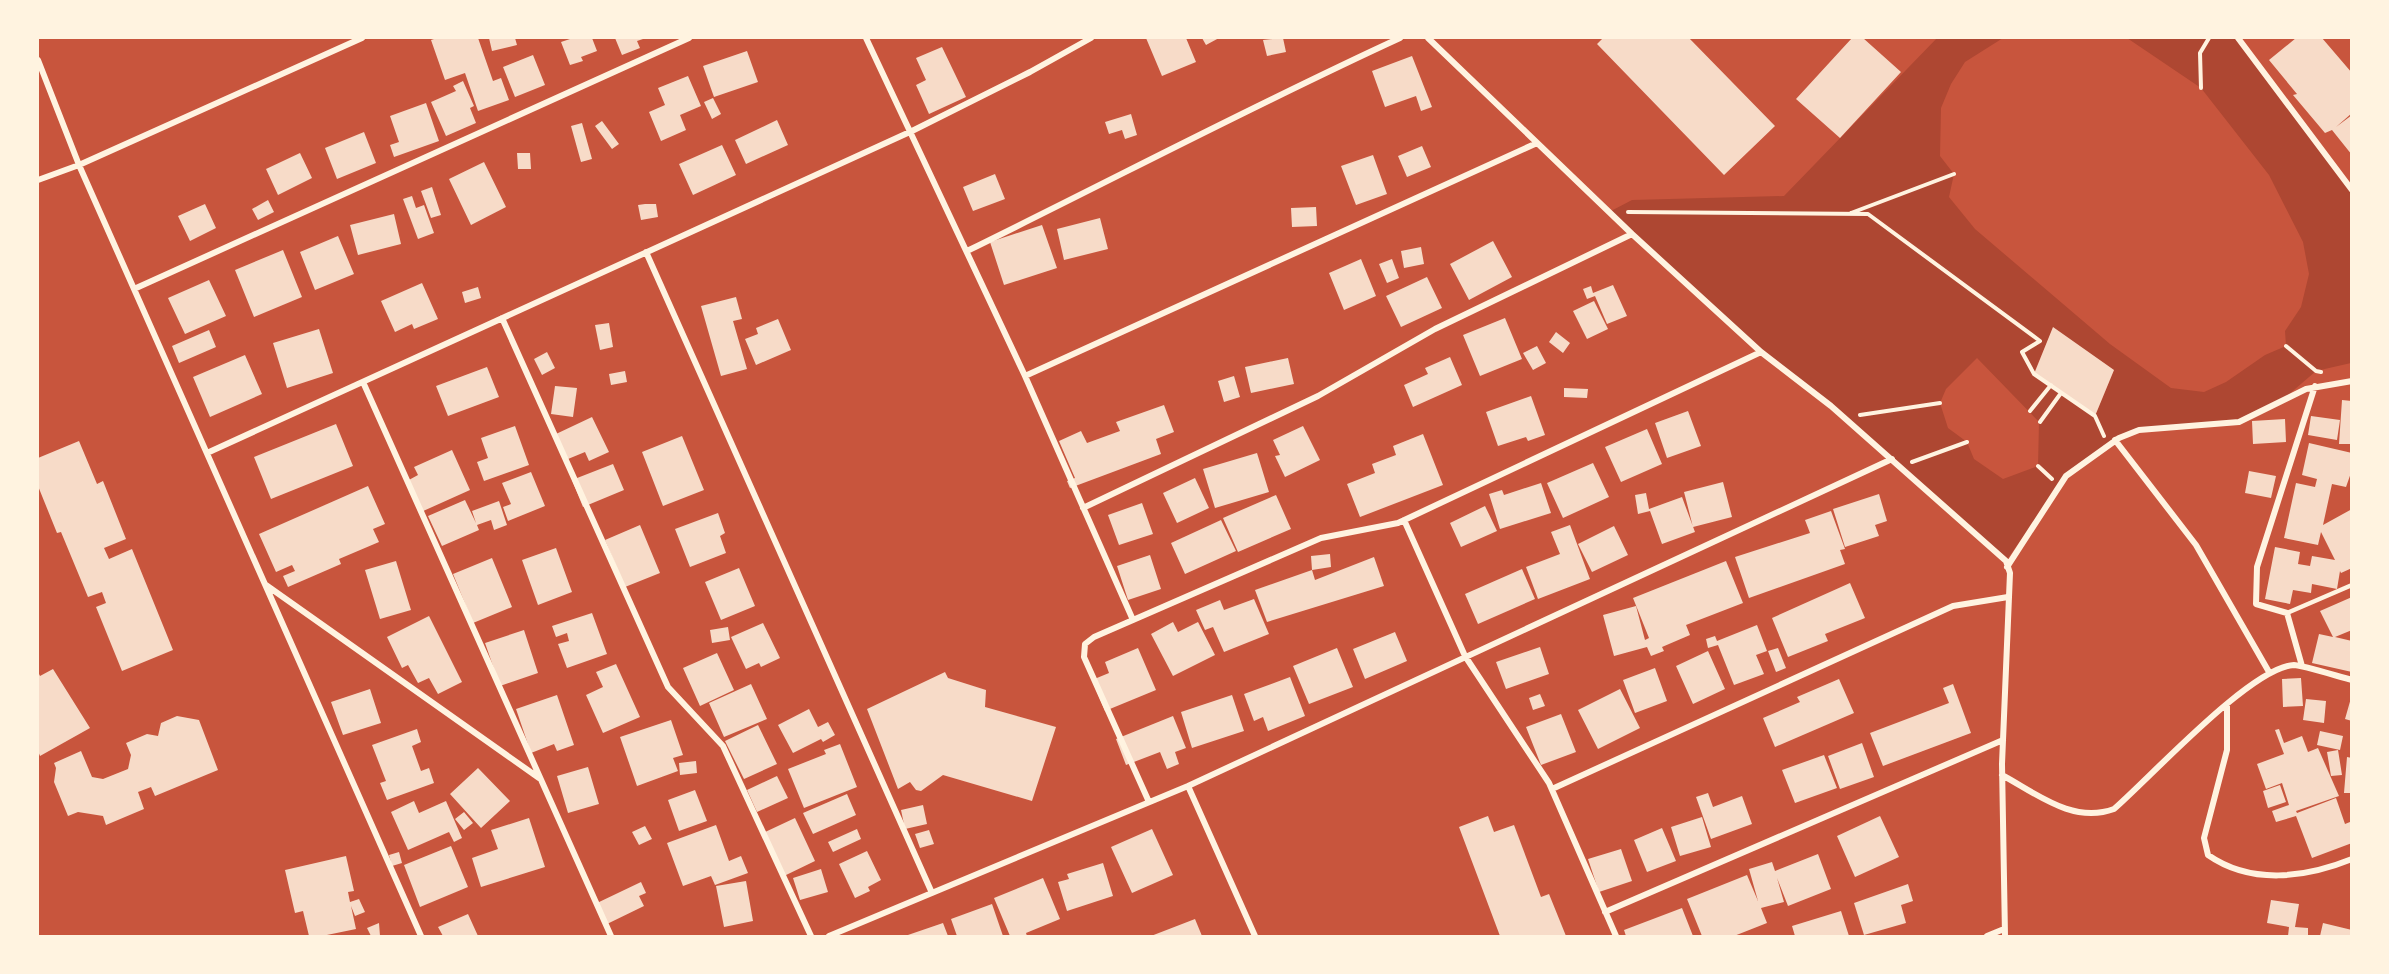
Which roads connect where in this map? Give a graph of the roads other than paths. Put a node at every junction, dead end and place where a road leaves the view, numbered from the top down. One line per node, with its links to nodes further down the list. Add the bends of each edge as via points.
1 (362, 38): 11 (street)
2 (689, 38): 17 (street)
3 (866, 38): 9 (street)
4 (1091, 38): 9 (street)
5 (1400, 38): 15 (street, via 1277,94 1184,145)
6 (1428, 38): 10 (street)
7 (2238, 38): 13 (street)
8 (38, 60): 11 (street)
9 (912, 131): 15 (street); 16 (street)
10 (1537, 143): 14 (street); 20 (street)
11 (80, 165): 12 (street); 17 (street)
12 (38, 180)
13 (2352, 190)
14 (1632, 234): 19 (street); 27 (street, via 1435,329 1318,396)
15 (967, 251): 20 (street)
16 (646, 252): 18 (street); 47 (street)
17 (134, 289): 25 (street)
18 (502, 318): 22 (street); 52 (street, via 668,687 723,746)
19 (1761, 352): 26 (street); 28 (street)
20 (1024, 376): 27 (street)
21 (2352, 381): 23 (street)
22 (363, 382): 25 (street); 42 (street)
23 (2314, 386): 24 (street, via 2239,422 2139,430); 33 (street, via 2257,567 2256,604)
24 (2115, 440): 29 (street, via 2066,476); 37 (street, via 2196,545)
25 (207, 453): 30 (street)
26 (1892, 459): 29 (street, via 2006,561); 35 (street)
27 (1083, 508): 34 (street)
28 (1404, 520): 34 (street, via 1321,538); 35 (street)
29 (2007, 567): 32 (street)
30 (265, 585): 42 (street); 50 (street)
31 (2352, 585): 33 (lane)
32 (2008, 597): 40 (street); 44 (street, via 1953,606)
33 (2287, 613): 36 (street)
34 (1133, 620): 45 (street, via 1094,637 1085,644 1084,657)
35 (1465, 656): 43 (street); 44 (street)
36 (2302, 666): 37 (street); 38 (street)
37 (2269, 672): 39 (street)
38 (2352, 680)
39 (2227, 704): 41 (street, via 2128,797 2100,814 2066,809); 46 (street, via 2227,750 2204,838 2208,855 2223,865 2289,876)
40 (2003, 740): 41 (street); 48 (street)
41 (2002, 775): 49 (street)
42 (541, 779): 51 (street)
43 (1188, 786): 45 (street); 54 (street)
44 (1552, 789): 48 (street)
45 (1149, 802): 47 (street)
46 (2352, 859)
47 (932, 893): 53 (street)
48 (1605, 912): 55 (street)
49 (2005, 933): 56 (street)
50 (421, 936)
51 (611, 936)
52 (811, 936)
53 (829, 936)
54 (1255, 936)
55 (1616, 936)
56 (1987, 936)

